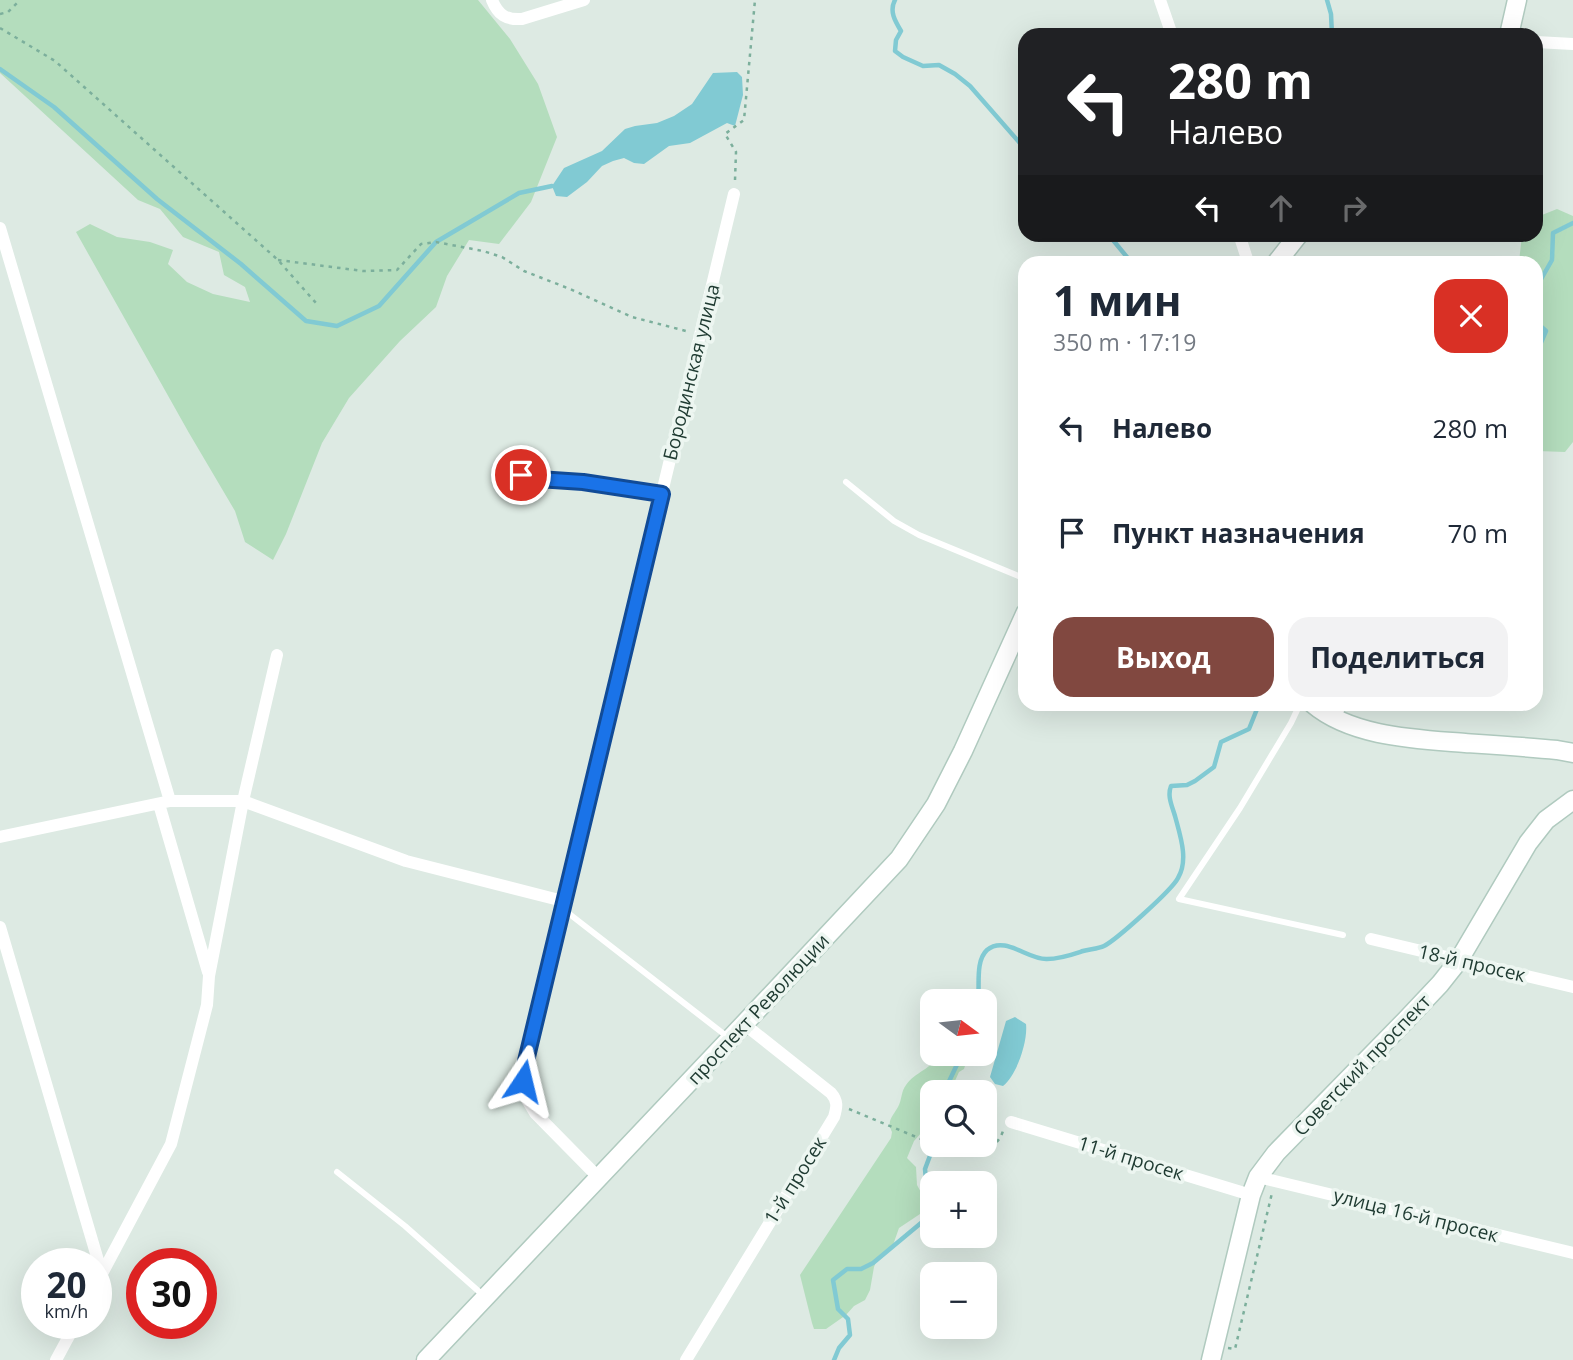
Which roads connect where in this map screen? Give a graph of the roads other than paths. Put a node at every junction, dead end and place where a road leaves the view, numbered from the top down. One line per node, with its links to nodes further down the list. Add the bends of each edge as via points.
1 (492, 0): 2 (street, via 502,16 512,20)
2 (584, 0)
3 (1160, 0): 5 (street)
4 (1517, 0): 6 (street)
5 (1170, 28)
6 (1511, 28)
7 (1543, 42): 8 (street)
8 (1573, 44)
9 (734, 194): 15 (street, Бородинская улица)
10 (0, 228): 24 (street)
11 (1293, 242): 12 (street)
12 (1282, 256)
13 (521, 475): 15 (lane)
14 (846, 482): 16 (lane, via 919,535)
15 (662, 494): 26 (street, Бородинская улица)
16 (1018, 576)
17 (1018, 630): 33 (street, проспект Революции, via 936,804 899,859)
18 (277, 655): 23 (street)
19 (1297, 711): 28 (lane, via 1180,899)
20 (1341, 711): 21 (street, via 1386,734)
21 (1573, 753)
22 (1573, 800): 30 (street, Советский проспект, via 1546,820 1528,843)
23 (243, 801): 24 (street); 26 (street, via 406,861); 31 (street)
24 (164, 803): 25 (street); 31 (street)
25 (0, 837)
26 (562, 904): 34 (lane); 38 (street, Бородинская улица, via 523,1081 535,1113)
27 (0, 927): 40 (street)
28 (1343, 935)
29 (1371, 939): 30 (street, 18-й просек)
30 (1459, 960): 32 (street, 18-й просек); 37 (street, Советский проспект)
31 (209, 976): 42 (street, via 207,1005 171,1144)
32 (1573, 987)
33 (744, 1024): 34 (street, проспект Революции); 48 (street, 1-й просек, via 831,1093 837,1107)
34 (730, 1038): 38 (street, проспект Революции)
35 (1011, 1122): 39 (street, 11-й просек)
36 (337, 1172): 43 (lane)
37 (1258, 1177): 39 (street, Советский проспект); 41 (street, улица 16-й просек)
38 (599, 1178): 43 (street, проспект Революции)
39 (1251, 1195): 45 (street, Советский проспект)
40 (90, 1248)
41 (1573, 1253)
42 (112, 1255)
43 (485, 1298): 47 (street, проспект Революции)
44 (67, 1339): 46 (street)
45 (1213, 1352)
46 (56, 1360)
47 (426, 1360)
48 (686, 1360)

